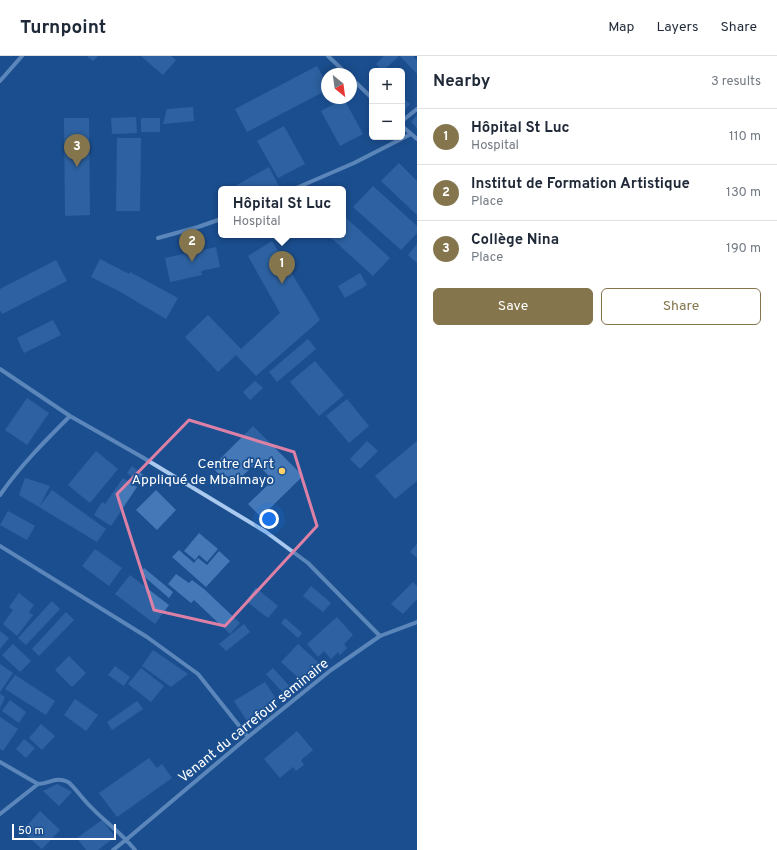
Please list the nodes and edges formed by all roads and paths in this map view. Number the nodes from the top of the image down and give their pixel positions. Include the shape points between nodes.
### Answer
1 (22, 56) edge
2 (328, 56) edge
3 (341, 68) edge
4 (0, 81) edge
5 (357, 84) edge
6 (369, 95) edge
7 (417, 109) edge
8 (405, 119) edge
9 (405, 129) edge
10 (411, 134) junction
11 (417, 139) edge
12 (301, 186) edge
13 (218, 220) edge
14 (158, 238) dead end
15 (0, 369) edge
16 (70, 416) junction
17 (0, 495) edge
18 (0, 546) edge
19 (417, 622) edge
20 (380, 636) junction
21 (248, 737) junction
22 (0, 762) edge
23 (38, 784) junction
24 (0, 814) edge
25 (127, 839) junction
26 (113, 850) edge
27 (135, 850) edge

1 - 4 street
2 - 3 street
5 - 6 street
7 - 8 street
9 - 10 street
10 - 11 street
10 - 12 street
13 - 14 street
15 - 16 street
16 - 17 street via 11,479
16 - 20 street via 266,532 308,563
18 - 21 street via 147,637 198,674
19 - 20 street, Venant du carrefour seminaire
20 - 21 street, Venant du carrefour seminaire via 331,670
21 - 25 street, Venant du carrefour seminaire
22 - 23 street
23 - 24 street
23 - 25 street via 56,779 68,783 91,808
25 - 26 street, Venant du carrefour seminaire
25 - 27 street

